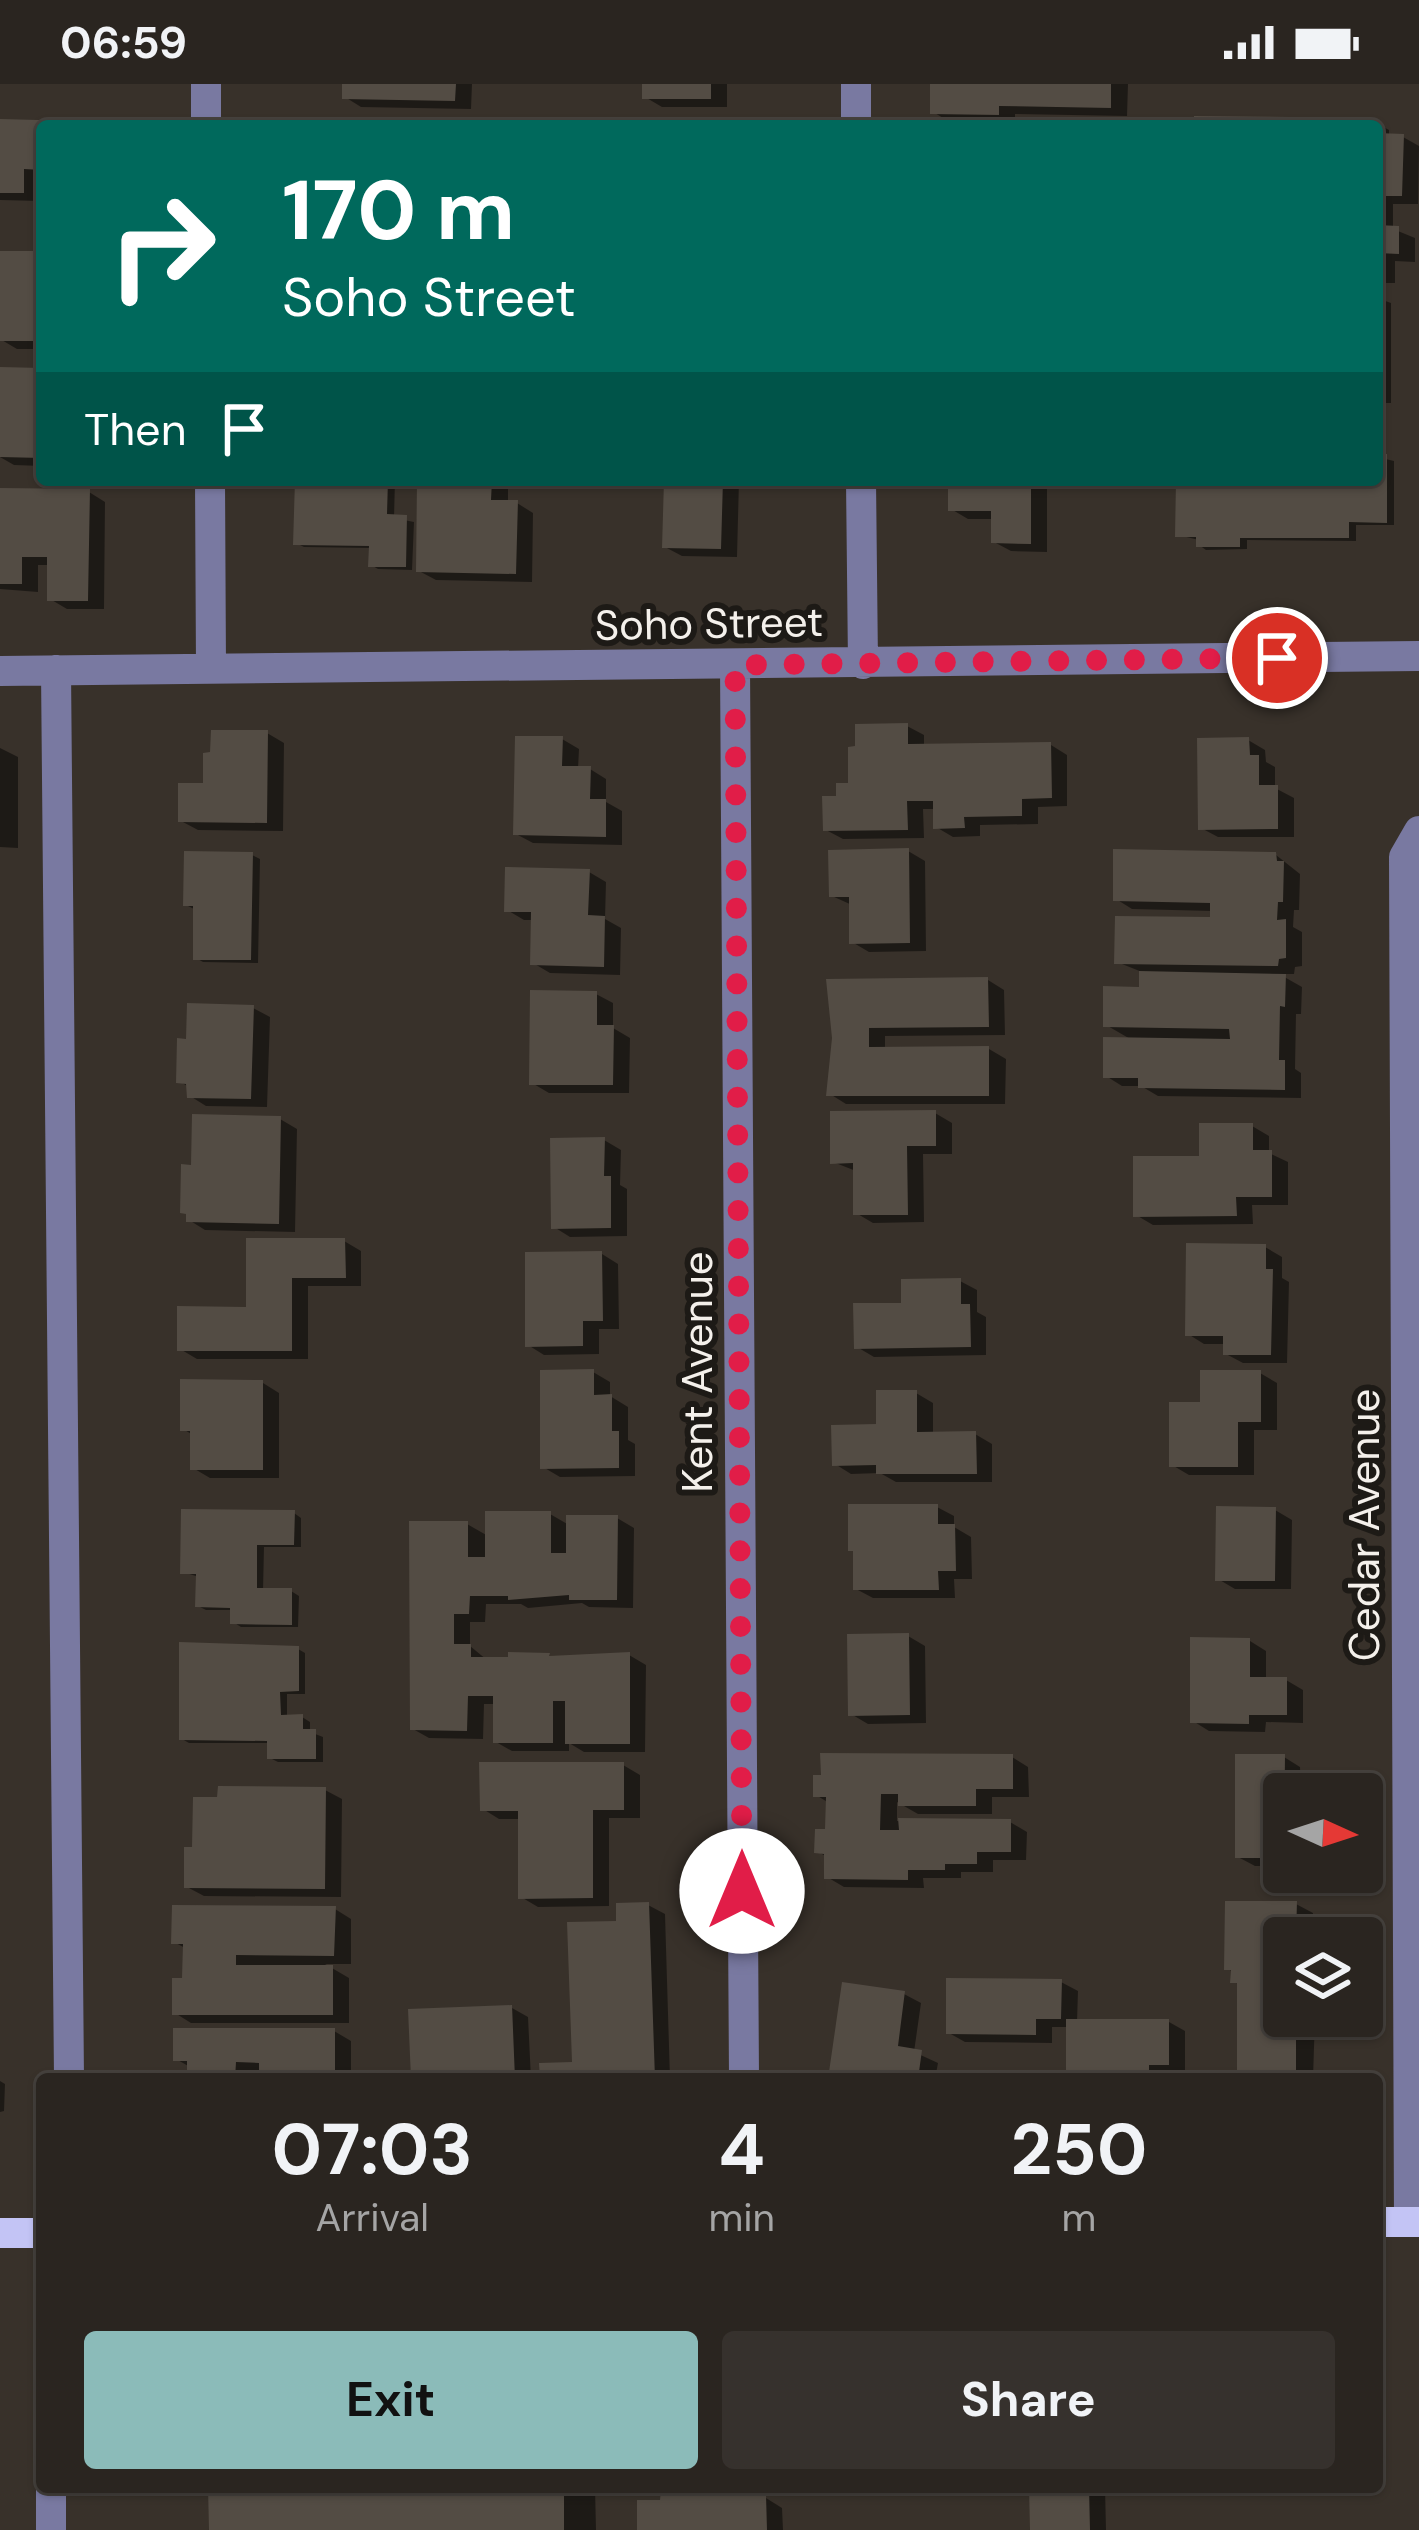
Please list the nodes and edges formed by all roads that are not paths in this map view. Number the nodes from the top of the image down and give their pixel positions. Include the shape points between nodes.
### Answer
1 (206, 84) edge
2 (856, 84) edge
3 (206, 120) edge
4 (856, 120) edge
5 (210, 486) edge
6 (861, 486) edge
7 (1419, 656) edge
8 (863, 664) junction
9 (735, 665) junction
10 (212, 668) junction
11 (56, 670) junction
12 (0, 671) edge
13 (1419, 831) edge
14 (69, 2073) edge
15 (744, 2073) edge
16 (1383, 2222) edge
17 (1414, 2222) edge
18 (0, 2233) edge
19 (36, 2233) edge
20 (51, 2493) edge
21 (51, 2530) edge

1 - 3 street
2 - 4 street
5 - 10 street
6 - 8 street
7 - 8 street, Soho Street
8 - 9 street, Soho Street
9 - 10 street, Soho Street
9 - 15 street, Kent Avenue
10 - 11 street, Soho Street
11 - 12 street, Soho Street
11 - 14 street
13 - 17 street, Cedar Avenue via 1403,856
16 - 17 main road
18 - 19 main road
20 - 21 street

